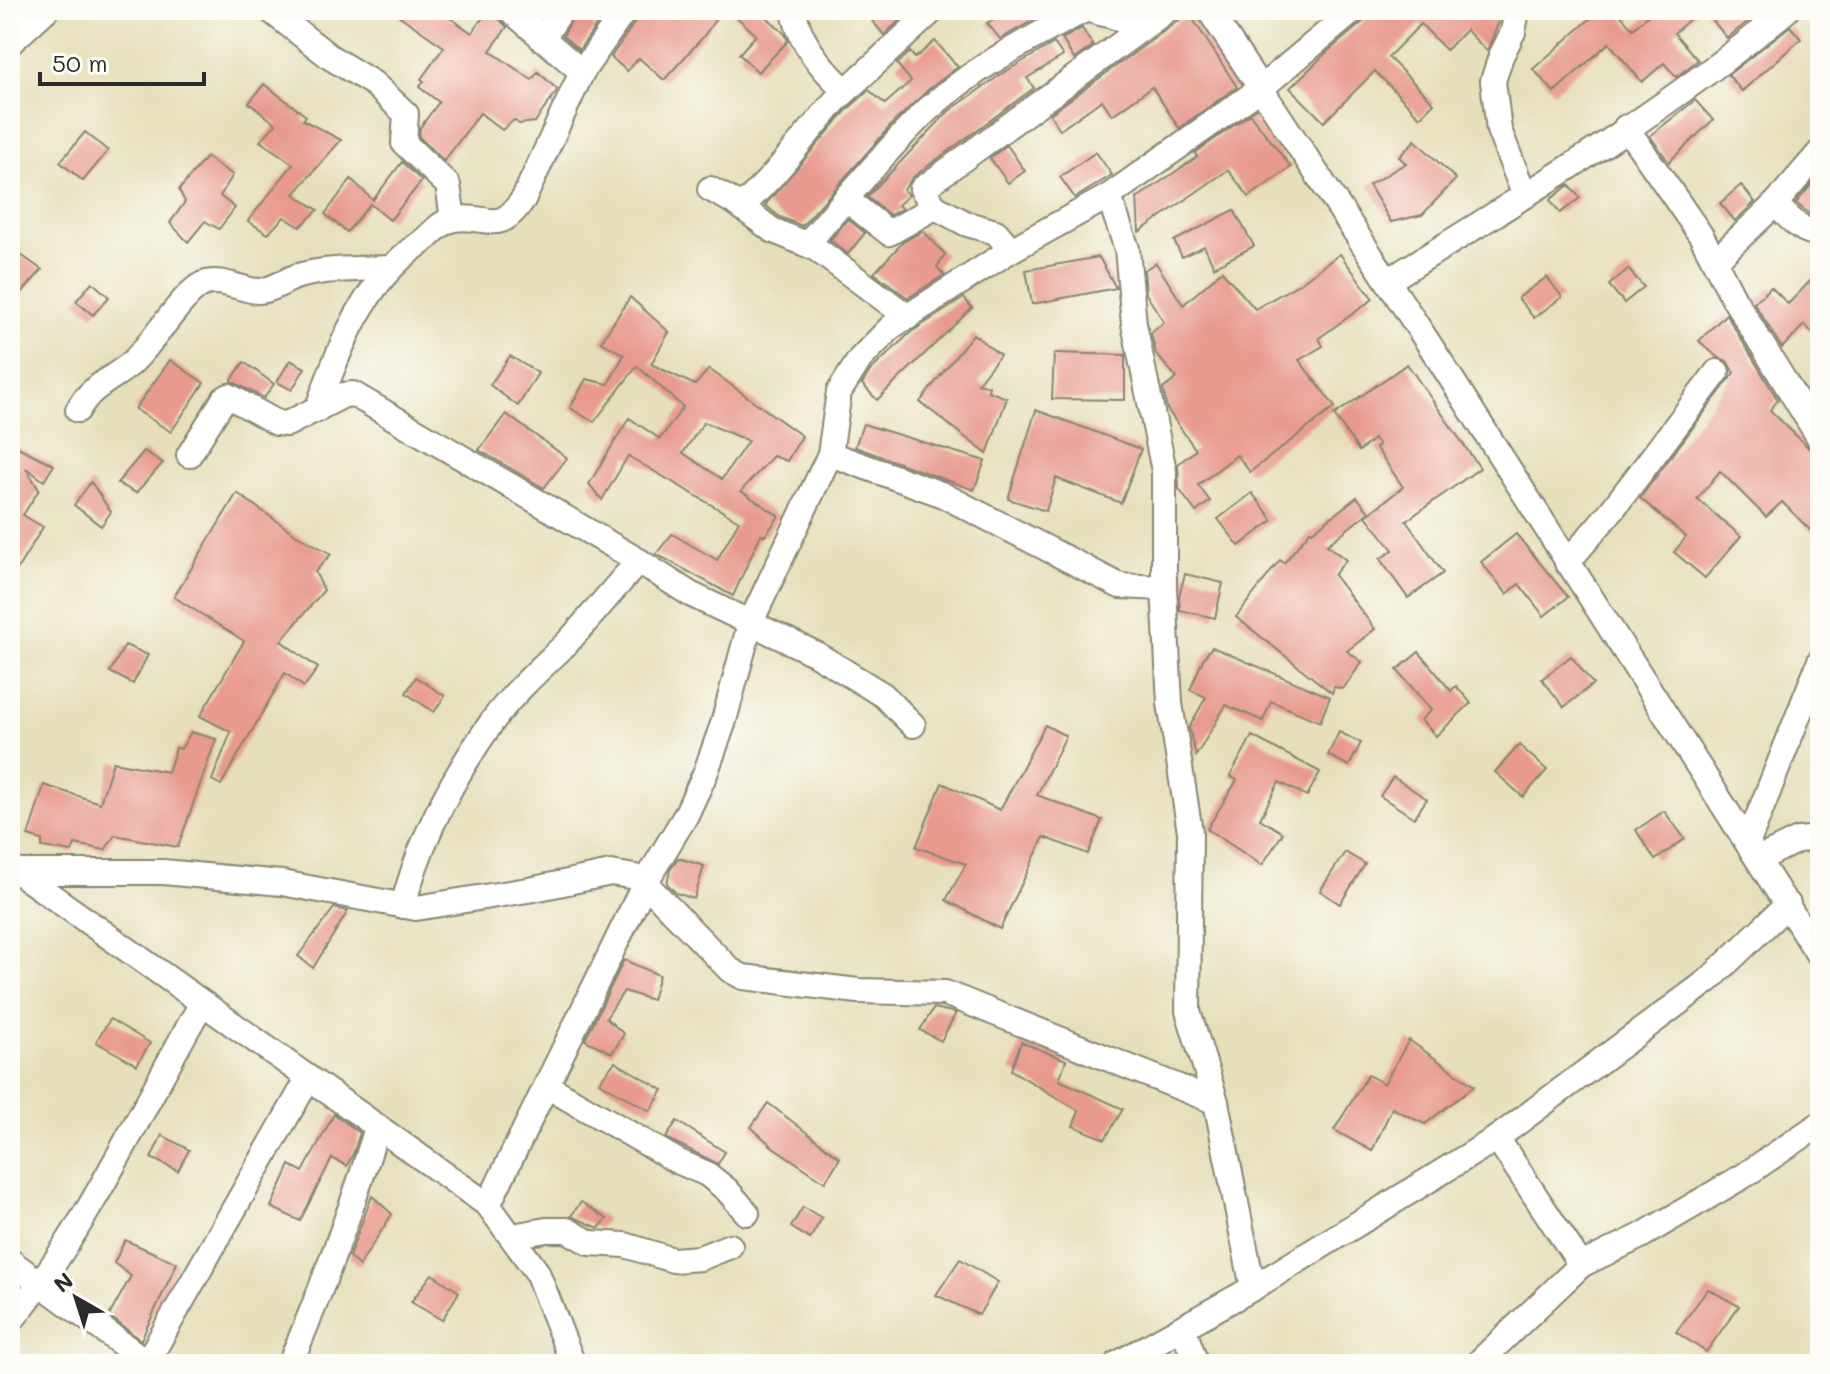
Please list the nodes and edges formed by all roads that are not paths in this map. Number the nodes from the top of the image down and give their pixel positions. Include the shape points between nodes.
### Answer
1 (46, 10) edge
2 (270, 10) edge
3 (510, 10) edge
4 (562, 10) edge
5 (625, 10) edge
6 (794, 10) edge
7 (933, 10) edge
8 (1087, 10) edge
9 (1167, 10) edge
10 (1209, 10) edge
11 (1354, 10) edge
12 (1517, 10) edge
13 (1787, 10) edge
14 (1136, 32) junction
15 (542, 39) junction
16 (10, 43) edge
17 (582, 72) junction
18 (1260, 89) junction
19 (846, 91) junction
20 (1626, 127) junction
21 (1820, 152) edge
22 (710, 189) dead end
23 (1109, 196) junction
24 (1525, 196) junction
25 (846, 199) junction
26 (1775, 204) junction
27 (742, 207) junction
28 (935, 207) junction
29 (453, 219) junction
30 (1820, 232) edge
31 (807, 244) junction
32 (1011, 250) junction
33 (1715, 261) junction
34 (390, 268) junction
35 (1388, 281) junction
36 (908, 317) junction
37 (1717, 372) dead end
38 (78, 410) dead end
39 (317, 410) junction
40 (1820, 439) edge
41 (830, 454) junction
42 (189, 455) dead end
43 (639, 561) junction
44 (1567, 563) junction
45 (1164, 588) junction
46 (750, 624) junction
47 (1820, 661) edge
48 (913, 725) dead end
49 (1820, 838) edge
50 (1753, 850) junction
51 (14, 870) edge
52 (645, 883) junction
53 (1788, 904) junction
54 (403, 906) junction
55 (1820, 957) edge
56 (201, 1005) junction
57 (308, 1079) junction
58 (547, 1086) junction
59 (1216, 1102) junction
60 (1820, 1124) edge
61 (377, 1128) junction
62 (1497, 1138) junction
63 (488, 1205) junction
64 (747, 1213) dead end
65 (513, 1236) junction
66 (730, 1246) dead end
67 (10, 1261) edge
68 (1581, 1265) junction
69 (42, 1283) junction
70 (1253, 1288) junction
71 (10, 1322) edge
72 (1183, 1327) junction
73 (148, 1363) edge
74 (290, 1364) edge
75 (573, 1364) edge
76 (1117, 1364) edge
77 (1196, 1364) edge
78 (1477, 1364) edge

1 - 16 street
2 - 29 street via 374,84 406,114 404,143 448,185
3 - 15 street
4 - 15 street
5 - 17 street
6 - 19 street via 820,68
7 - 19 street
8 - 14 street via 1122,19
8 - 25 street via 975,74 923,114
9 - 14 street
10 - 18 street
11 - 18 street
12 - 24 street via 1493,81 1499,130
13 - 20 street via 1709,73
14 - 28 street via 922,189
15 - 17 street
17 - 29 street via 513,215 498,222
18 - 23 street
18 - 35 street
19 - 27 street
20 - 24 street
20 - 33 street
21 - 26 street
22 - 27 street
23 - 32 street
23 - 45 street via 1127,249 1134,324 1164,471
24 - 35 street
25 - 28 street via 889,233
25 - 31 street
26 - 30 street via 1803,229
26 - 33 street
27 - 31 street via 772,230
28 - 32 street via 996,232
29 - 34 street
31 - 36 street
32 - 36 street
33 - 40 street
34 - 38 street via 297,277 260,291 203,284 130,365 93,390
34 - 39 street via 345,334
35 - 44 street
36 - 41 street via 860,359 839,392
37 - 44 street
39 - 42 street via 287,424 277,423 229,396
39 - 43 street via 353,394
41 - 45 street via 941,494 1120,586
41 - 46 street
43 - 46 street
43 - 54 street via 495,719 434,821
44 - 50 street
45 - 59 street via 1170,703 1190,832 1188,1011
46 - 48 street via 816,654 883,695
46 - 52 street via 705,774
47 - 50 street
49 - 50 street
50 - 53 street
51 - 54 street via 163,872 282,883
51 - 56 street
52 - 54 street via 611,873 416,908
52 - 58 street
52 - 59 street via 743,977 858,991 945,993
53 - 55 street
53 - 62 street via 1709,980
56 - 57 street
56 - 69 street via 96,1198
57 - 61 street
57 - 73 street
58 - 63 street
58 - 64 street via 707,1174
59 - 70 street
60 - 68 street via 1745,1175
61 - 63 street
61 - 74 street via 348,1220
62 - 68 street
62 - 70 street
63 - 65 street
65 - 66 street via 567,1230 590,1243 625,1245 673,1260 700,1258
65 - 75 street via 537,1272
67 - 69 street
68 - 78 street
69 - 71 street
69 - 73 street
70 - 72 street
72 - 76 street
72 - 77 street

